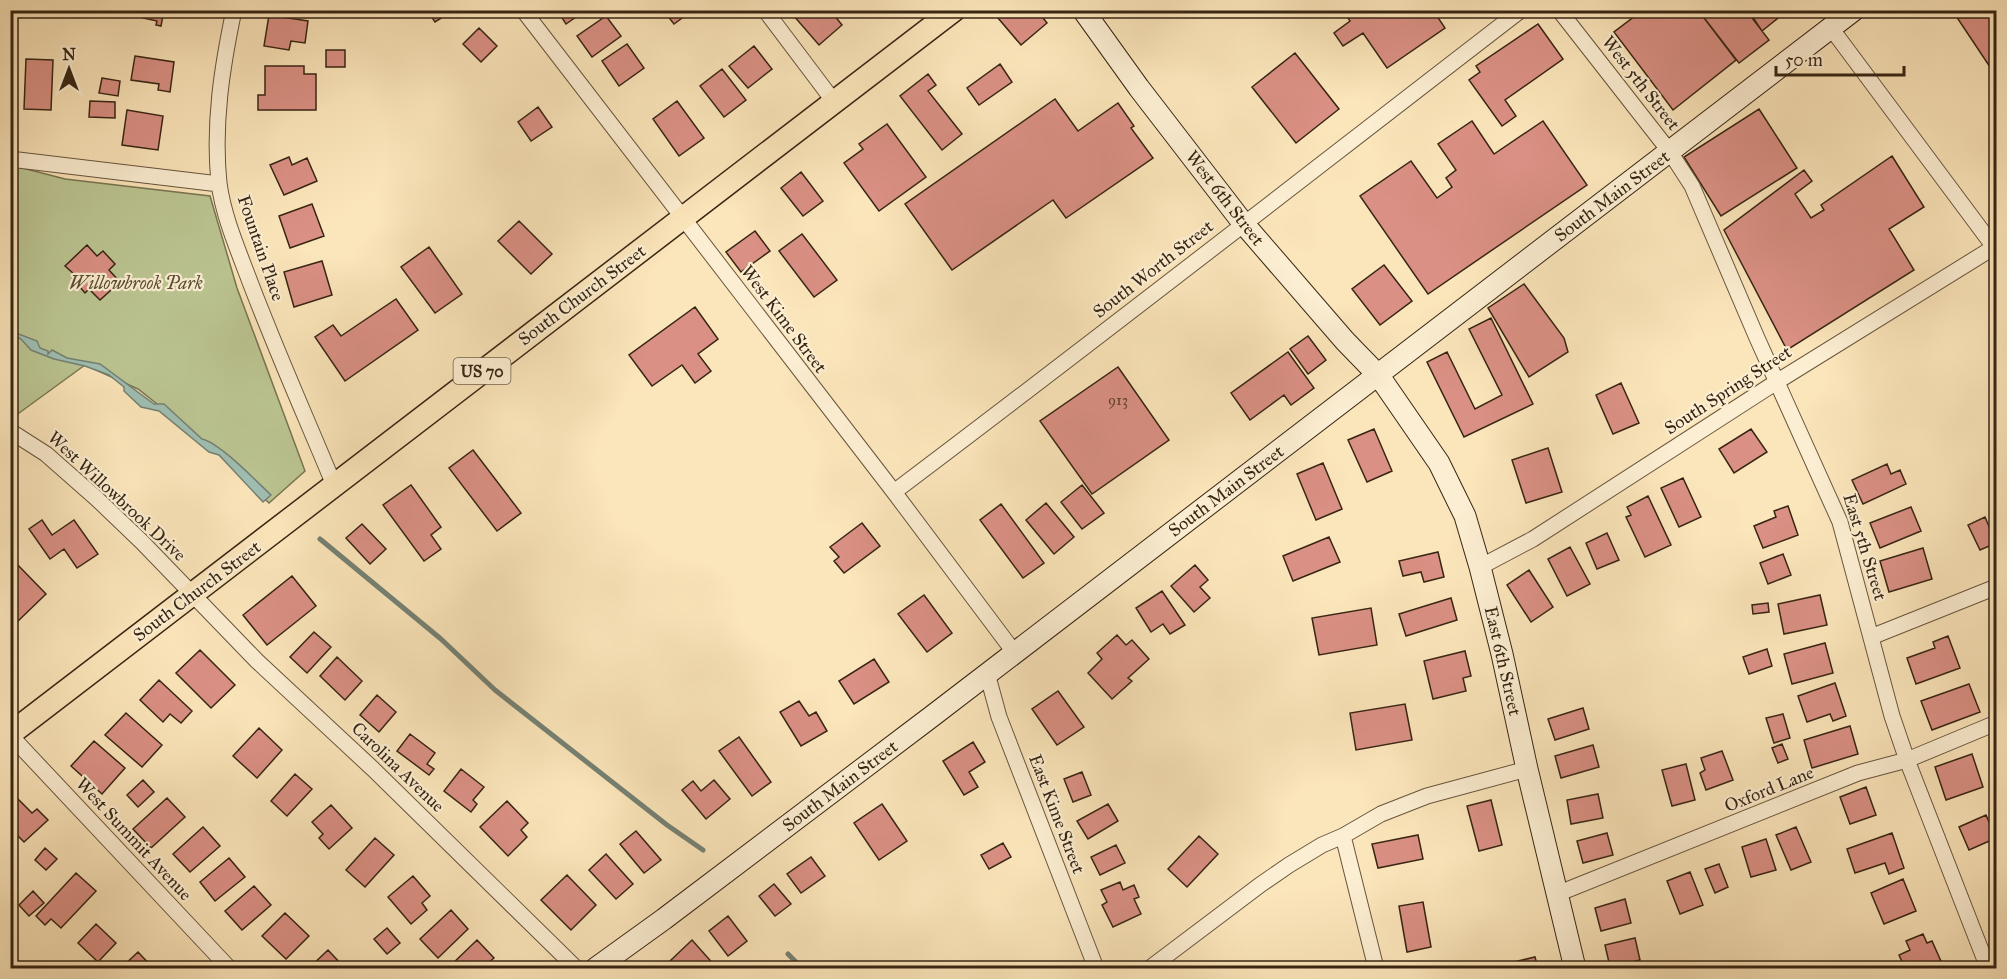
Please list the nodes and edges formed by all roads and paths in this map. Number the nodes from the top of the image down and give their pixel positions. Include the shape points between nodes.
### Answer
1 (234, 10) edge
2 (523, 10) edge
3 (765, 10) edge
4 (954, 10) edge
5 (1083, 10) edge
6 (1521, 10) edge
7 (1559, 10) edge
8 (1854, 10) edge
9 (1831, 28) junction
10 (835, 103) junction
11 (1670, 152) junction
12 (10, 159) edge
13 (219, 184) junction
14 (683, 219) junction
15 (1243, 223) junction
16 (1995, 246) edge
17 (1379, 376) junction
18 (1778, 381) junction
19 (10, 431) edge
20 (334, 486) junction
21 (894, 492) junction
22 (1480, 567) junction
23 (1996, 587) edge
24 (192, 594) junction
25 (1871, 637) junction
26 (1014, 652) junction
27 (987, 673) junction
28 (1996, 723) edge
29 (10, 735) edge
30 (1907, 760) junction
31 (1527, 770) junction
32 (1343, 836) junction
33 (1557, 894) junction
34 (229, 969) edge
35 (576, 969) edge
36 (596, 969) edge
37 (1096, 969) edge
38 (1150, 969) edge
39 (1376, 969) edge
40 (1575, 969) edge
41 (1988, 969) edge

1 - 13 street, Fountain Place via 218,103
2 - 14 street, West Kime Street
3 - 10 street
4 - 10 main road, South Church Street / US 70
5 - 15 street, West 6th Street
6 - 15 street, South Worth Street
7 - 11 street, West 5th Street
8 - 9 street, South Main Street
9 - 11 street, South Main Street
9 - 16 street
10 - 14 main road, South Church Street / US 70
11 - 17 street, South Main Street
11 - 18 street, East 5th Street via 1692,186
12 - 13 street
13 - 20 street, Fountain Place via 260,309
14 - 20 main road, South Church Street / US 70
14 - 21 street, West Kime Street
15 - 17 street, West 6th Street
15 - 21 street, South Worth Street
16 - 18 street, South Spring Street
17 - 22 street, East 6th Street via 1439,463 1465,516
17 - 26 street, South Main Street
18 - 22 street, South Spring Street via 1533,539
18 - 25 street, East 5th Street via 1840,522
19 - 24 street, West Willowbrook Drive via 46,454 89,492
20 - 24 main road, South Church Street / US 70
21 - 26 street, West Kime Street
22 - 31 street, East 6th Street
23 - 25 street
24 - 29 main road, South Church Street / US 70
24 - 35 street, Carolina Avenue
25 - 30 street, East 5th Street
26 - 27 street, South Main Street
27 - 36 street, South Main Street
27 - 37 street, East Kime Street via 999,717
28 - 30 street, Oxford Lane
29 - 34 street, West Summit Avenue
30 - 33 street, Oxford Lane via 1858,773
30 - 41 street, East 5th Street
31 - 32 street via 1427,796 1381,814
31 - 33 street, East 6th Street
32 - 38 street via 1289,865
32 - 39 street
33 - 40 street, East 6th Street

